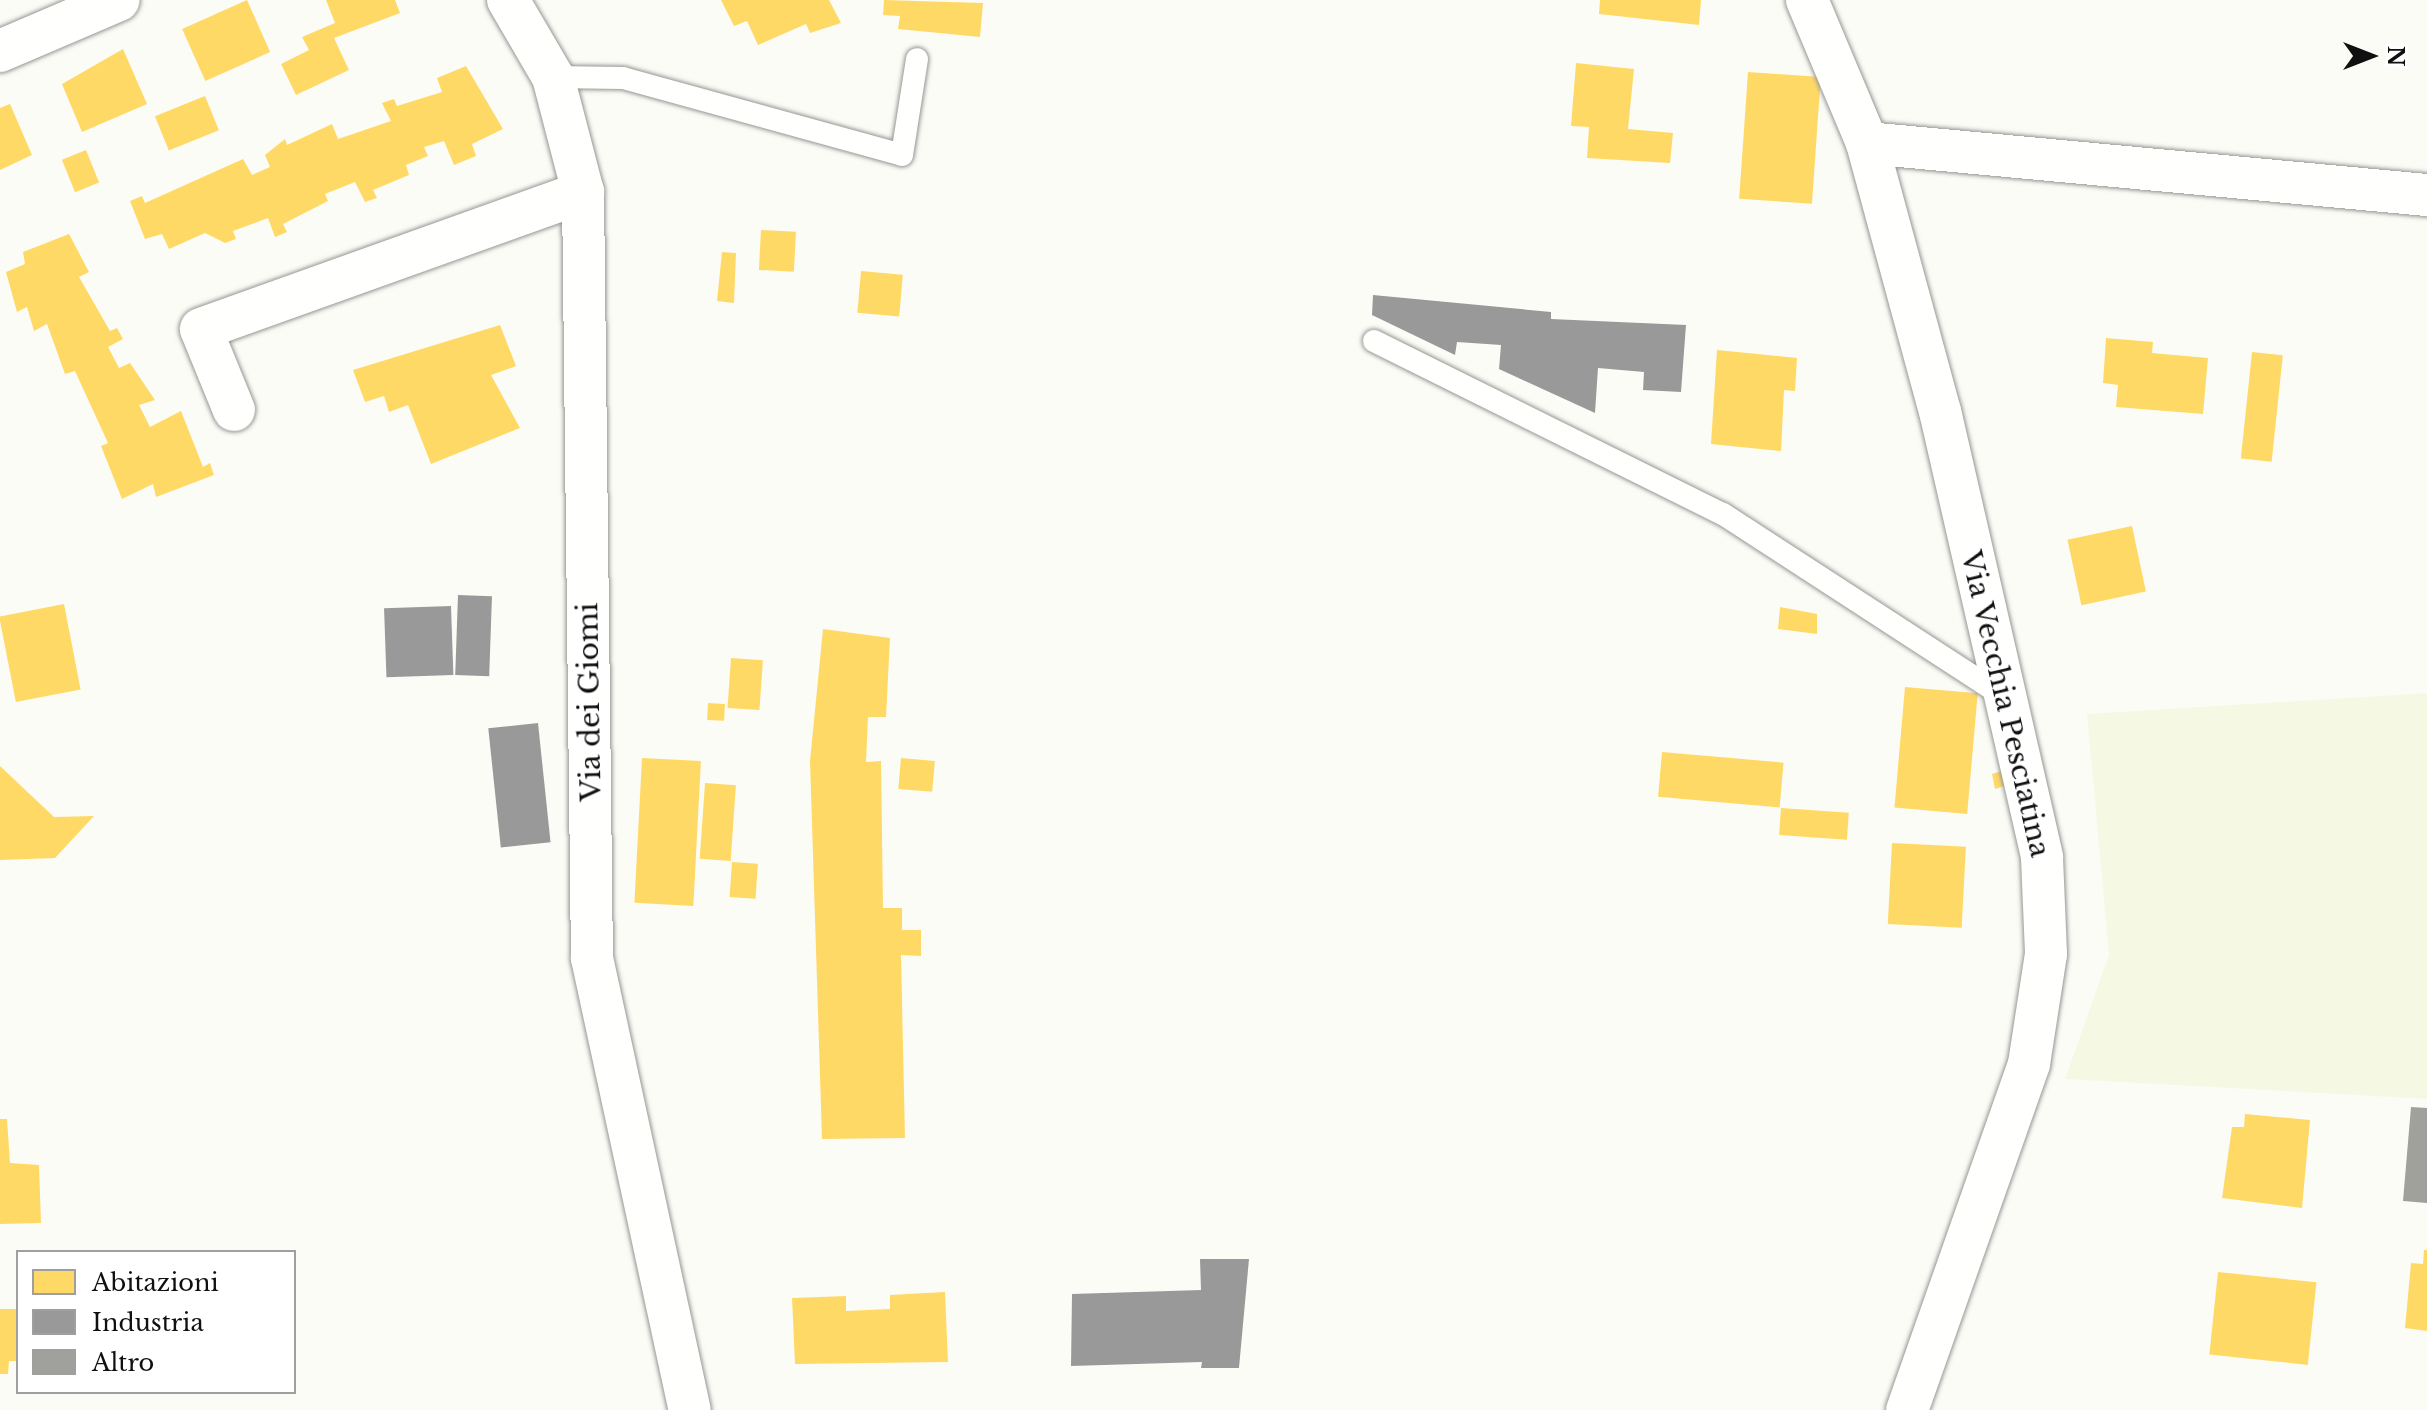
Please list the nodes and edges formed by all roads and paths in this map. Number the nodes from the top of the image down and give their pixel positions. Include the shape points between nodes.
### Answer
1 (119, 0) edge
2 (508, 0) edge
3 (1807, 0) edge
4 (0, 51) edge
5 (917, 59) dead end
6 (553, 77) junction
7 (1867, 143) junction
8 (583, 192) junction
9 (2427, 195) edge
10 (1374, 341) dead end
11 (234, 410) dead end
12 (2004, 696) junction
13 (690, 1410) edge
14 (1907, 1410) edge

1 - 4 street
2 - 6 street, Via dei Giomi
3 - 7 street, Via Vecchia Pesciatina
5 - 6 lane via 902,155 623,78
6 - 8 street, Via dei Giomi
7 - 9 street
7 - 12 street, Via Vecchia Pesciatina via 1940,411
8 - 11 street via 201,329
8 - 13 street, Via dei Giomi via 592,958
10 - 12 lane via 1723,514
12 - 14 street, Via Vecchia Pesciatina via 2042,858 2046,954 2029,1064

